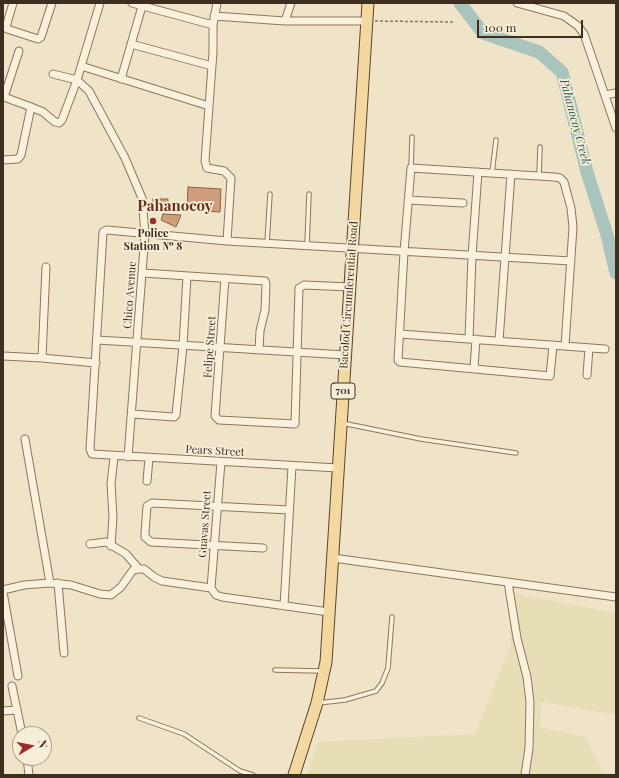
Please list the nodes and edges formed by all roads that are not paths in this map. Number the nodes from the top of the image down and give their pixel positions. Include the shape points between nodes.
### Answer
1 (13, 3) edge
2 (52, 3) edge
3 (100, 3) edge
4 (132, 3) edge
5 (217, 3) edge
6 (291, 3) edge
7 (368, 3) edge
8 (517, 3) edge
9 (142, 4) edge
10 (214, 16) junction
11 (285, 21) junction
12 (367, 21) junction
13 (213, 25) junction
14 (131, 44) junction
15 (19, 51) dead end
16 (81, 66) junction
17 (212, 66) junction
18 (53, 74) dead end
19 (122, 79) junction
20 (77, 80) junction
21 (616, 93) edge
22 (605, 95) junction
23 (4, 97) edge
24 (209, 106) junction
25 (31, 107) junction
26 (616, 128) edge
27 (412, 137) dead end
28 (496, 140) dead end
29 (540, 147) dead end
30 (3, 160) edge
31 (411, 168) junction
32 (478, 172) junction
33 (492, 173) junction
34 (510, 174) junction
35 (539, 176) junction
36 (270, 194) dead end
37 (309, 194) dead end
38 (408, 200) junction
39 (463, 203) dead end
40 (145, 234) junction
41 (227, 240) junction
42 (267, 243) junction
43 (307, 245) junction
44 (352, 248) junction
45 (404, 252) junction
46 (472, 256) junction
47 (504, 258) junction
48 (571, 261) junction
49 (46, 267) dead end
50 (143, 273) junction
51 (187, 276) junction
52 (225, 278) junction
53 (350, 287) junction
54 (400, 334) junction
55 (473, 339) junction
56 (97, 340) junction
57 (499, 341) junction
58 (137, 343) junction
59 (553, 345) junction
60 (183, 346) junction
61 (565, 346) junction
62 (221, 348) junction
63 (589, 348) junction
64 (605, 349) dead end
65 (259, 350) junction
66 (297, 353) junction
67 (345, 355) junction
68 (3, 356) edge
69 (42, 358) junction
70 (96, 363) junction
71 (474, 368) junction
72 (587, 375) dead end
73 (132, 414) junction
74 (341, 423) junction
75 (25, 439) dead end
76 (516, 453) dead end
77 (114, 457) junction
78 (128, 457) junction
79 (149, 458) junction
80 (221, 462) junction
81 (292, 466) junction
82 (338, 468) junction
83 (147, 481) dead end
84 (217, 507) junction
85 (289, 510) junction
86 (90, 544) dead end
87 (215, 545) junction
88 (111, 546) junction
89 (263, 548) dead end
90 (333, 558) junction
91 (139, 569) junction
92 (50, 582) junction
93 (508, 582) junction
94 (58, 583) junction
95 (211, 588) junction
96 (3, 591) edge
97 (616, 597) edge
98 (284, 606) junction
99 (329, 612) junction
100 (392, 617) dead end
101 (64, 653) dead end
102 (275, 670) dead end
103 (325, 671) junction
104 (18, 676) dead end
105 (12, 686) dead end
106 (317, 703) junction
107 (17, 710) junction
108 (3, 711) edge
109 (140, 718) dead end
110 (20, 726) edge
111 (253, 775) edge
112 (294, 775) edge
113 (525, 775) edge

1 - 2 street via 7,29 38,39 41,37
3 - 16 street
4 - 9 street
5 - 10 street
6 - 11 street
7 - 12 main road, Bacolod Circumferential Road / 701
8 - 22 street via 564,16 578,26 584,34
9 - 13 street
9 - 14 street
10 - 11 street
10 - 13 street
11 - 12 street
12 - 44 main road, Bacolod Circumferential Road / 701
13 - 17 street
14 - 17 street
14 - 19 street
15 - 23 street
16 - 19 street
16 - 20 street
17 - 24 street
18 - 20 street
19 - 24 street
20 - 25 street via 61,122 55,122 43,112
20 - 40 street, Chico Avenue via 89,91 125,158 142,198
21 - 22 street
22 - 26 street
23 - 25 street
24 - 41 street via 205,165 210,170 227,172 231,178
25 - 30 street via 21,155 18,159
27 - 31 lane
28 - 33 lane
29 - 35 lane
31 - 32 street
31 - 38 street
32 - 33 street
32 - 46 street
33 - 34 street
34 - 35 street
34 - 47 street
35 - 48 street via 560,178 564,182 573,227
36 - 42 lane
37 - 43 lane
38 - 39 street
38 - 45 street
40 - 41 street
40 - 50 street, Chico Avenue
40 - 56 street via 107,230 103,232
41 - 42 street
42 - 43 street
43 - 44 street
44 - 45 street
44 - 53 main road, Bacolod Circumferential Road / 701
45 - 46 street
45 - 54 street
46 - 47 street
46 - 55 street
47 - 48 street
47 - 57 street
48 - 61 street
49 - 69 street
50 - 51 street
50 - 58 street, Chico Avenue
51 - 52 street
51 - 60 street
52 - 62 street, Felipe Street
52 - 65 street via 262,281 266,284
53 - 66 street via 300,286
53 - 67 main road, Bacolod Circumferential Road / 701
54 - 55 street
54 - 71 street via 400,362
55 - 57 street
55 - 71 street
56 - 58 street
56 - 70 street
57 - 59 street
58 - 60 street
58 - 73 street, Chico Avenue
59 - 61 street
59 - 71 street via 550,376
60 - 62 street
60 - 73 street via 176,415 170,417
61 - 63 street
62 - 65 street
62 - 66 street, Felipe Street via 216,418 295,424
63 - 64 street
63 - 72 street
65 - 66 street
66 - 67 street
67 - 74 main road, Bacolod Circumferential Road / 701
68 - 69 street
69 - 70 street
70 - 77 street, Pears Street via 91,453
73 - 78 street, Chico Avenue
74 - 76 lane via 421,439
74 - 82 main road, Bacolod Circumferential Road / 701
75 - 92 street
77 - 78 street, Pears Street
77 - 88 street via 111,484
78 - 79 street, Pears Street
79 - 80 street, Pears Street
79 - 83 street
80 - 81 street, Pears Street
80 - 84 street, Guavas Street
81 - 82 street, Pears Street
81 - 85 street
82 - 90 main road, Bacolod Circumferential Road / 701
84 - 85 street
84 - 87 street, Guavas Street
84 - 87 street via 149,504 145,534 151,542
85 - 98 street
86 - 88 street via 101,541
87 - 89 street
87 - 95 street, Guavas Street
88 - 91 street via 126,554
90 - 93 street
90 - 99 main road, Bacolod Circumferential Road / 701
91 - 94 street via 133,570 121,588 111,595
91 - 95 street via 144,569 162,581
92 - 94 street
92 - 96 street
93 - 97 street
93 - 113 street via 530,702
94 - 101 street
95 - 98 street via 216,595 222,597
96 - 104 street
98 - 99 street
99 - 103 main road, Bacolod Circumferential Road / 701
100 - 106 lane via 388,668 376,691 345,700
102 - 103 lane
103 - 106 main road, Bacolod Circumferential Road / 701
105 - 107 street
106 - 112 main road, Bacolod Circumferential Road / 701
107 - 108 street
107 - 110 street
109 - 111 lane via 184,734 240,771

